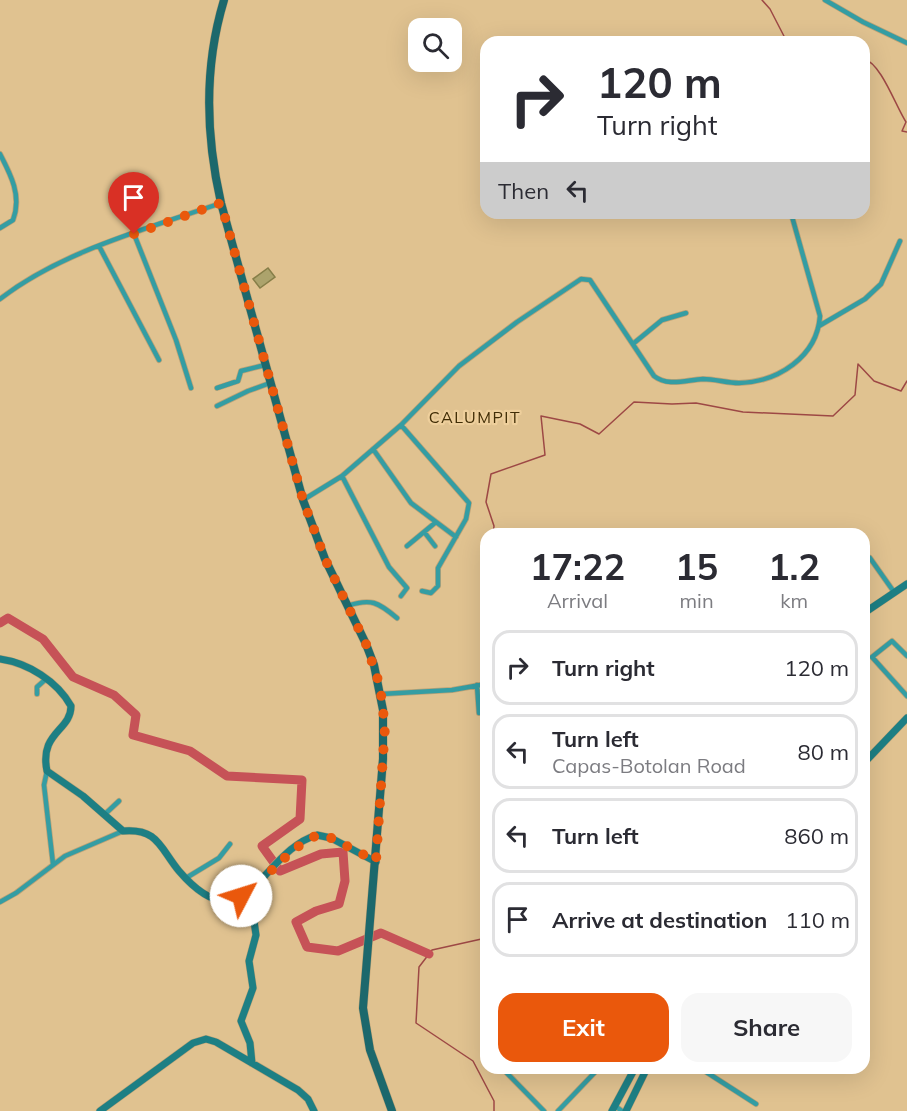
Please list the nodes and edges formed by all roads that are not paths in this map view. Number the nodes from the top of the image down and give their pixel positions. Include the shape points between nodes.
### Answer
1 (224, 0) edge
2 (825, 0) edge
3 (907, 43) edge
4 (0, 154) edge
5 (221, 203) junction
6 (793, 219) edge
7 (0, 228) edge
8 (134, 234) junction
9 (900, 241) dead end
10 (99, 246) junction
11 (0, 299) edge
12 (686, 313) dead end
13 (819, 326) junction
14 (634, 343) junction
15 (159, 360) dead end
16 (265, 365) junction
17 (270, 383) junction
18 (191, 388) dead end
19 (217, 388) dead end
20 (217, 406) dead end
21 (401, 425) junction
22 (373, 449) junction
23 (342, 477) junction
24 (303, 500) junction
25 (436, 522) junction
26 (425, 533) junction
27 (456, 537) junction
28 (407, 546) dead end
29 (435, 546) dead end
30 (870, 558) dead end
31 (907, 584) edge
32 (422, 591) dead end
33 (894, 592) junction
34 (401, 596) dead end
35 (347, 606) junction
36 (870, 609) edge
37 (397, 618) dead end
38 (907, 657) edge
39 (0, 659) edge
40 (46, 679) junction
41 (477, 685) junction
42 (480, 685) edge
43 (38, 694) dead end
44 (381, 694) junction
45 (907, 696) edge
46 (479, 713) dead end
47 (907, 718) edge
48 (870, 757) edge
49 (47, 771) junction
50 (119, 801) dead end
51 (104, 815) junction
52 (123, 831) junction
53 (230, 844) dead end
54 (376, 861) junction
55 (53, 864) junction
56 (186, 878) junction
57 (241, 896) junction
58 (0, 902) edge
59 (252, 1063) junction
60 (508, 1074) edge
61 (593, 1074) edge
62 (632, 1074) edge
63 (644, 1074) edge
64 (709, 1074) edge
65 (756, 1104) dead end
66 (614, 1108) edge
67 (100, 1111) edge
68 (314, 1111) edge
69 (392, 1111) edge
70 (544, 1111) edge
71 (558, 1111) edge
72 (624, 1111) edge

1 - 5 main road via 215,41 209,104 213,167
2 - 3 street
4 - 7 street via 17,201 13,220
5 - 8 street
5 - 16 main road
6 - 13 street via 818,306
8 - 10 street
8 - 18 street
9 - 13 street via 881,284 865,299
10 - 11 street via 37,273
10 - 15 street
12 - 14 street via 662,320
13 - 14 street via 810,347 788,370 740,383 705,379 666,383 654,376
14 - 21 street via 590,280 580,279 459,366
16 - 17 main road
16 - 19 street via 241,371 238,381
17 - 20 street
17 - 24 main road
21 - 22 street
21 - 27 street via 467,500 466,519
22 - 23 street
22 - 25 street via 411,503
23 - 24 street
23 - 34 street via 389,567 407,588
24 - 35 main road
25 - 26 street
25 - 27 street
26 - 28 street
26 - 29 street
27 - 32 street via 438,568 438,586 431,593
30 - 33 street
31 - 33 street
33 - 36 street
35 - 37 street via 361,601 378,603
35 - 44 main road via 366,644
38 - 45 street via 892,640 872,657
39 - 40 street via 21,663
40 - 43 street via 38,687
40 - 49 street via 63,694 71,709 47,744
41 - 42 street
41 - 44 street
41 - 46 street
44 - 54 main road via 385,727
47 - 48 street
49 - 51 street
49 - 55 street via 44,785
50 - 51 street
51 - 52 street
52 - 55 street
52 - 56 street via 151,834
53 - 56 street via 219,858
54 - 57 street via 317,835 304,841
54 - 69 main road via 363,1008 366,1033
55 - 58 street
56 - 57 street via 216,900
57 - 59 street via 256,931 249,960 254,986 240,1021 250,1043
59 - 67 street via 212,1040 197,1041
59 - 68 street via 298,1090 309,1099
60 - 70 street
61 - 71 street
62 - 66 street
63 - 72 street
64 - 65 street
66 - 72 street

